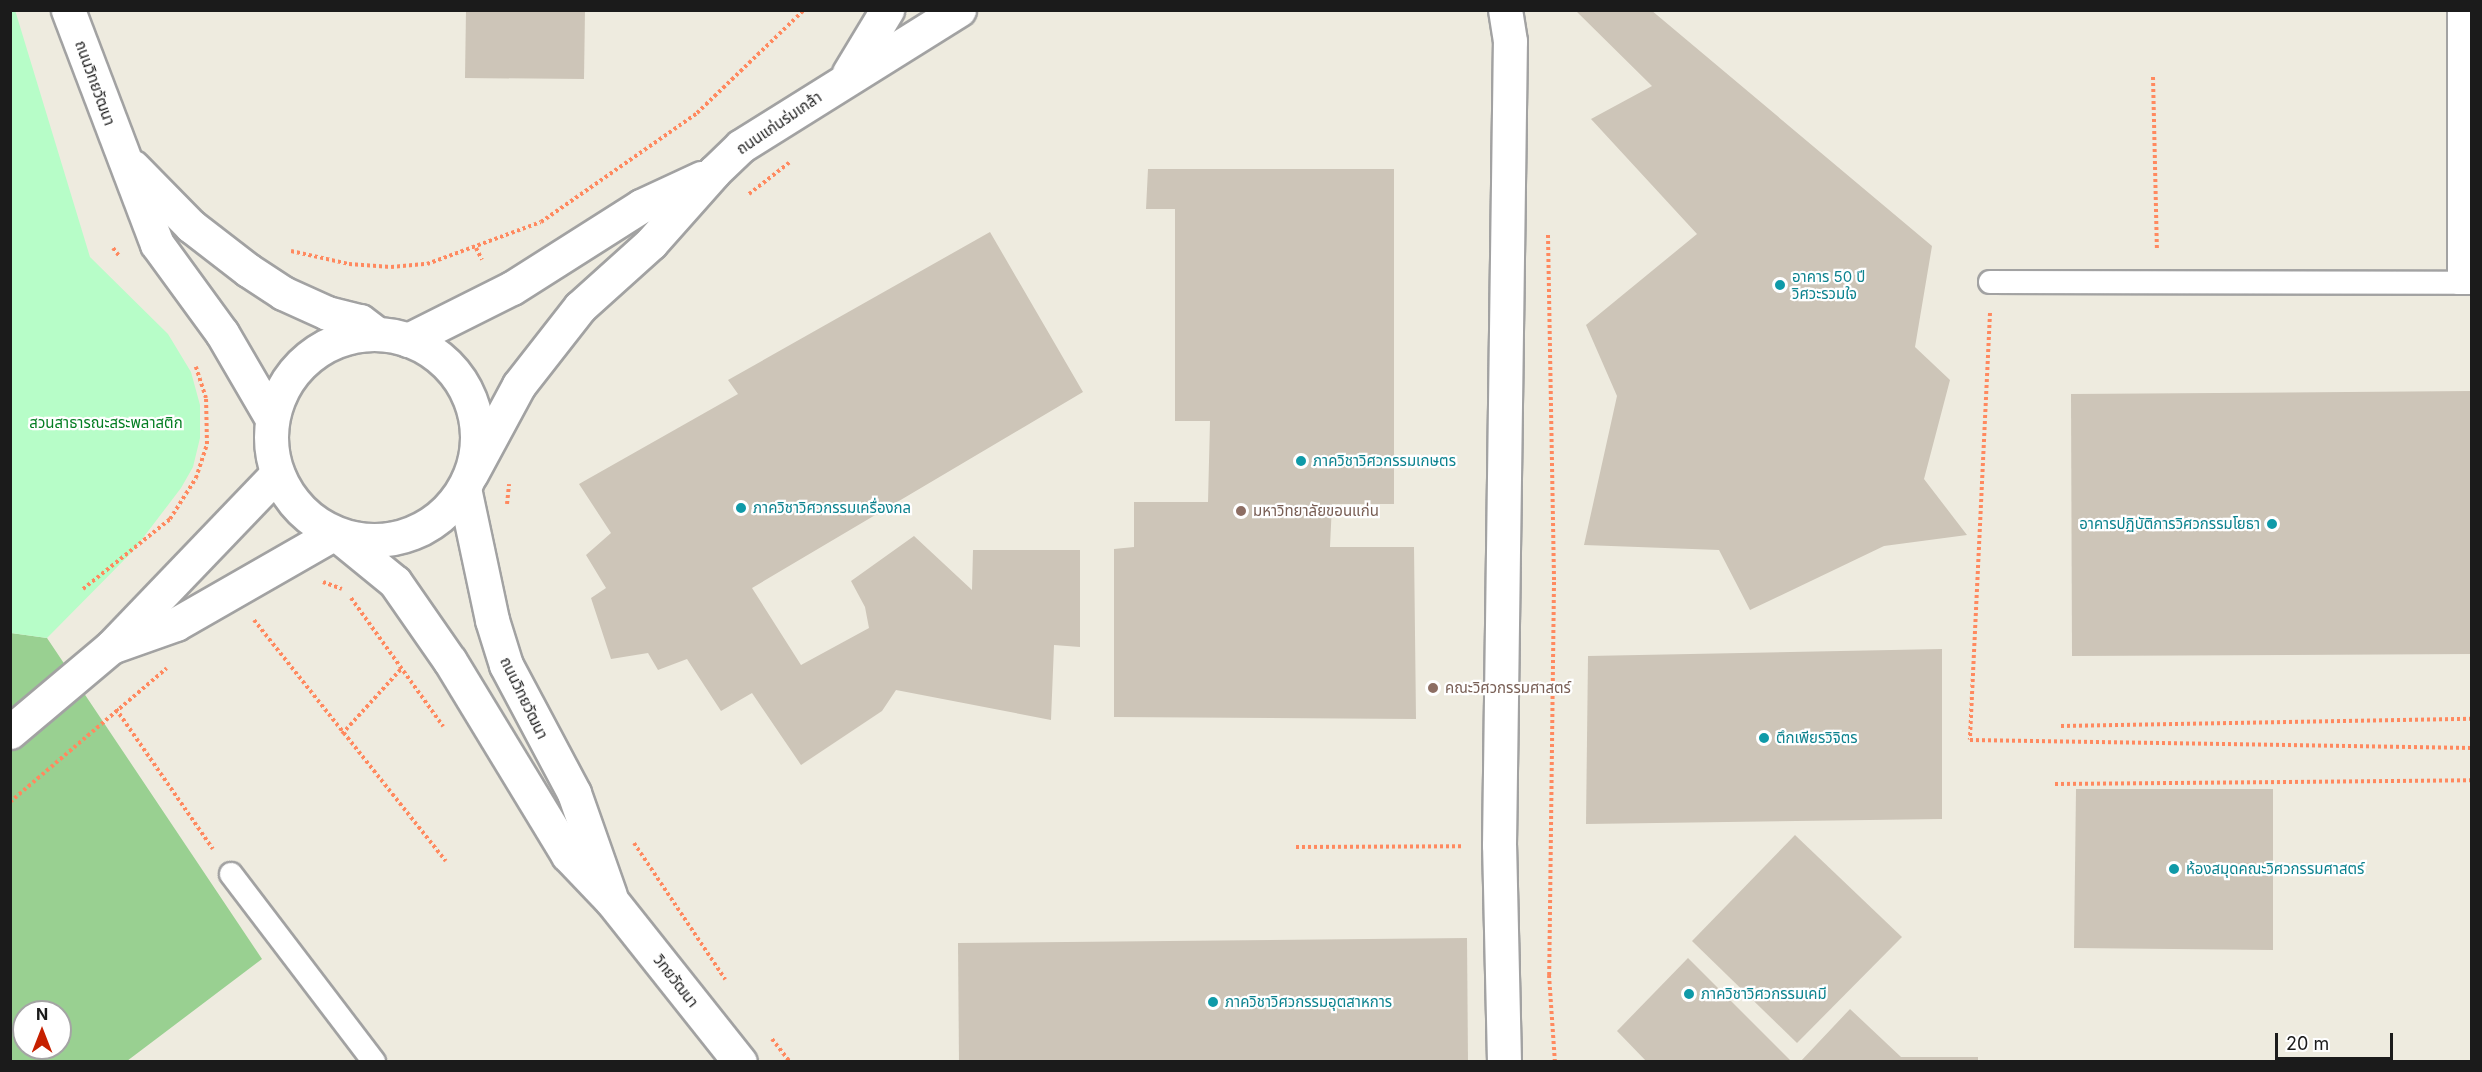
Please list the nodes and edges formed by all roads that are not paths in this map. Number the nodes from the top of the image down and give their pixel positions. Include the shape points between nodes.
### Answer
1 (68, 10) edge
2 (887, 10) edge
3 (959, 10) edge
4 (1504, 10) edge
5 (2458, 10) edge
6 (846, 77) junction
7 (122, 156) junction
8 (714, 172) junction
9 (1990, 282) road end
10 (2465, 283) edge
11 (377, 334) junction
12 (408, 340) junction
13 (272, 418) junction
14 (277, 474) junction
15 (467, 481) junction
16 (335, 533) junction
17 (111, 647) junction
18 (10, 732) edge
19 (231, 874) road end
20 (611, 900) junction
21 (374, 1062) edge
22 (740, 1062) edge
23 (1504, 1062) edge

1 - 7 street, ถนนวิทยวัฒนา
2 - 6 street
3 - 6 street, ถนนแก่นร่มเกล้า
4 - 23 street via 1510,41 1499,845
5 - 10 lane
6 - 8 street, ถนนแก่นร่มเกล้า via 741,146
7 - 11 street via 191,226 248,270 283,293 327,313 360,321
7 - 13 street, ถนนวิทยวัฒนา via 157,244 222,333
8 - 12 street via 641,206 589,243 512,288
8 - 15 street via 651,243 580,307 519,385
9 - 10 lane
11 - 12 street
11 - 13 street via 347,338 319,350 298,367 281,391
12 - 15 street via 440,359 468,394 476,421 477,447
13 - 14 street via 271,447
14 - 16 street via 291,500 311,519
14 - 17 street
15 - 16 street via 446,511 412,532 365,540
15 - 20 street, ถนนวิทยวัฒนา via 492,620 506,665 574,793
16 - 17 street via 176,624
16 - 20 street via 395,582 450,661 568,855
17 - 18 street
19 - 21 lane
20 - 22 street, วิทยวัฒนา

